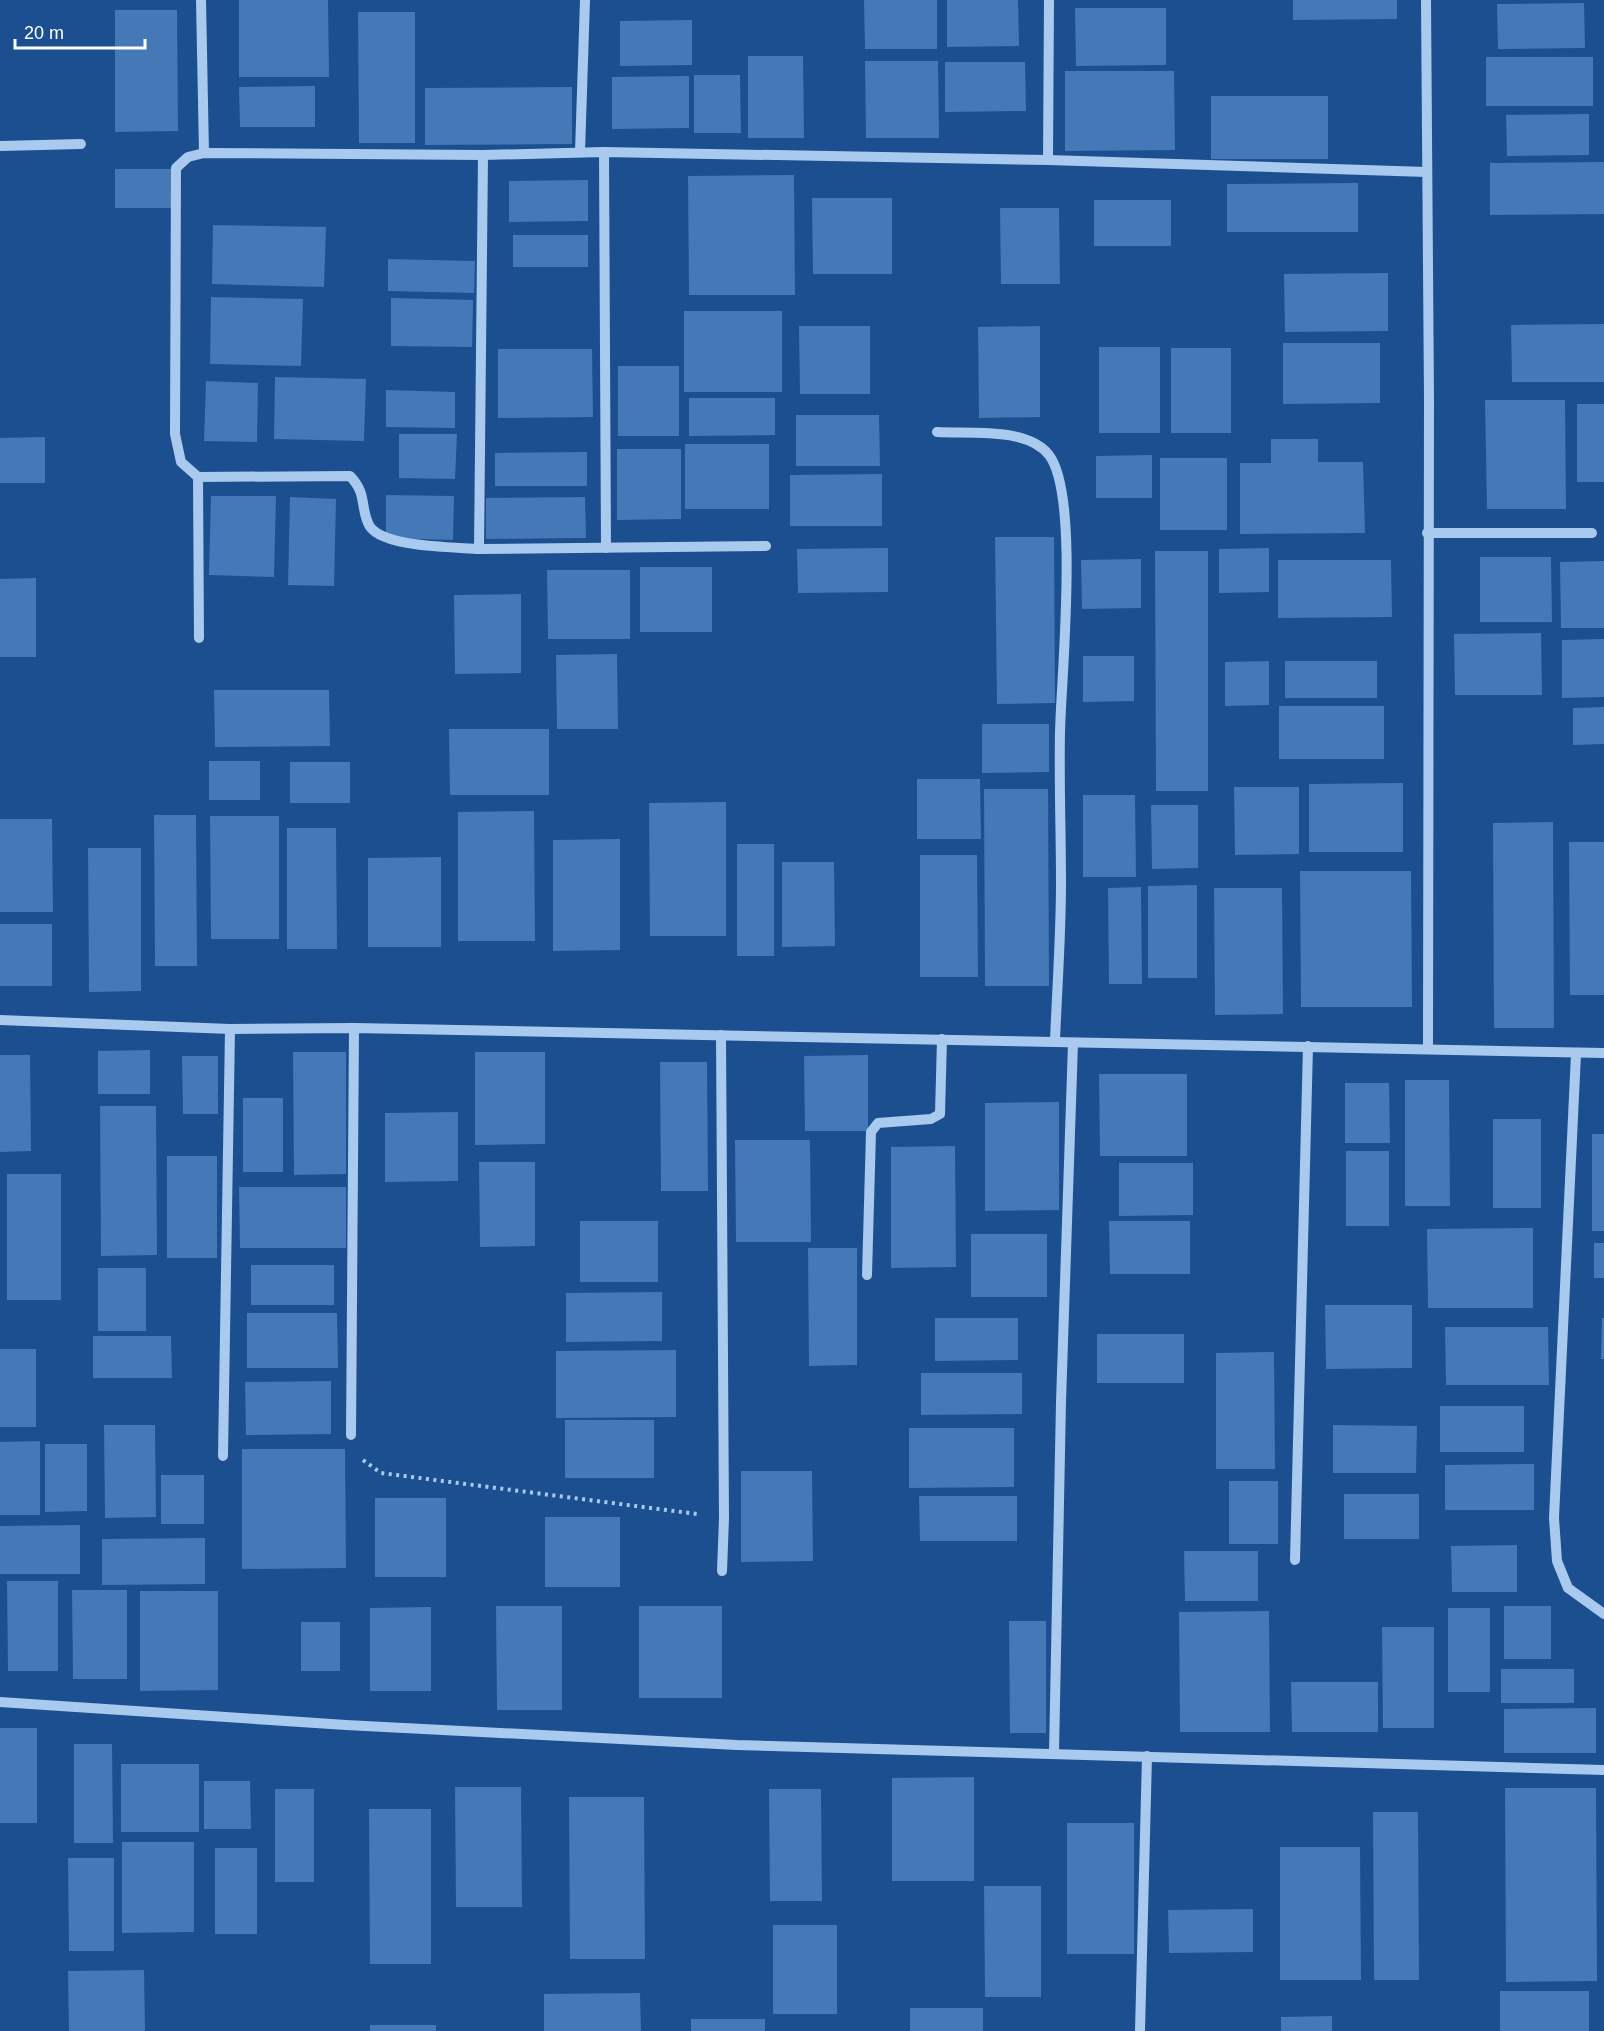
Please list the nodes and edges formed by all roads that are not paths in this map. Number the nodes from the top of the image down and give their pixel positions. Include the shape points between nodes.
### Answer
1 (201, 0) edge
2 (585, 0) edge
3 (1049, 0) edge
4 (1426, 0) edge
5 (81, 144) dead end
6 (0, 146) edge
7 (580, 152) junction
8 (604, 152) junction
9 (204, 153) junction
10 (483, 155) junction
11 (1048, 160) junction
12 (1426, 172) junction
13 (937, 432) dead end
14 (198, 477) junction
15 (1427, 533) junction
16 (1592, 533) dead end
17 (766, 546) dead end
18 (606, 548) junction
19 (479, 549) junction
20 (199, 638) dead end
21 (0, 1020) edge
22 (354, 1028) junction
23 (230, 1029) junction
24 (721, 1035) junction
25 (942, 1039) junction
26 (1055, 1041) junction
27 (1073, 1043) junction
28 (1308, 1046) junction
29 (1428, 1048) junction
30 (1604, 1053) edge
31 (1576, 1054) junction
32 (867, 1275) dead end
33 (351, 1435) road end
34 (223, 1456) dead end
35 (1295, 1560) dead end
36 (722, 1571) dead end
37 (1604, 1614) edge
38 (0, 1702) edge
39 (1054, 1753) junction
40 (1147, 1756) junction
41 (1604, 1770) edge
42 (1140, 2031) edge

1 - 9 street
2 - 7 street
3 - 11 street
4 - 12 street
5 - 6 street
7 - 8 street
7 - 10 street
8 - 11 street
8 - 18 street
9 - 10 street
9 - 14 street via 188,157 176,168 175,434 181,462
10 - 19 street
11 - 12 street
12 - 15 street
13 - 26 street via 1022,436 1048,455 1059,481 1066,599
14 - 19 street via 350,476 359,486 368,525 380,537
14 - 20 street
15 - 16 street
15 - 29 street
17 - 18 street
18 - 19 street
21 - 23 street
22 - 23 street
22 - 24 street
22 - 33 street
23 - 34 street
24 - 25 street
24 - 36 street
25 - 26 street
25 - 32 street via 940,1114 932,1119 878,1123 871,1132
26 - 27 street
27 - 28 street
27 - 39 street
28 - 29 street
28 - 35 street
29 - 31 street
30 - 31 street
31 - 37 street via 1554,1518 1557,1562 1568,1588
38 - 39 street via 678,1742
39 - 40 street
40 - 41 street
40 - 42 street

